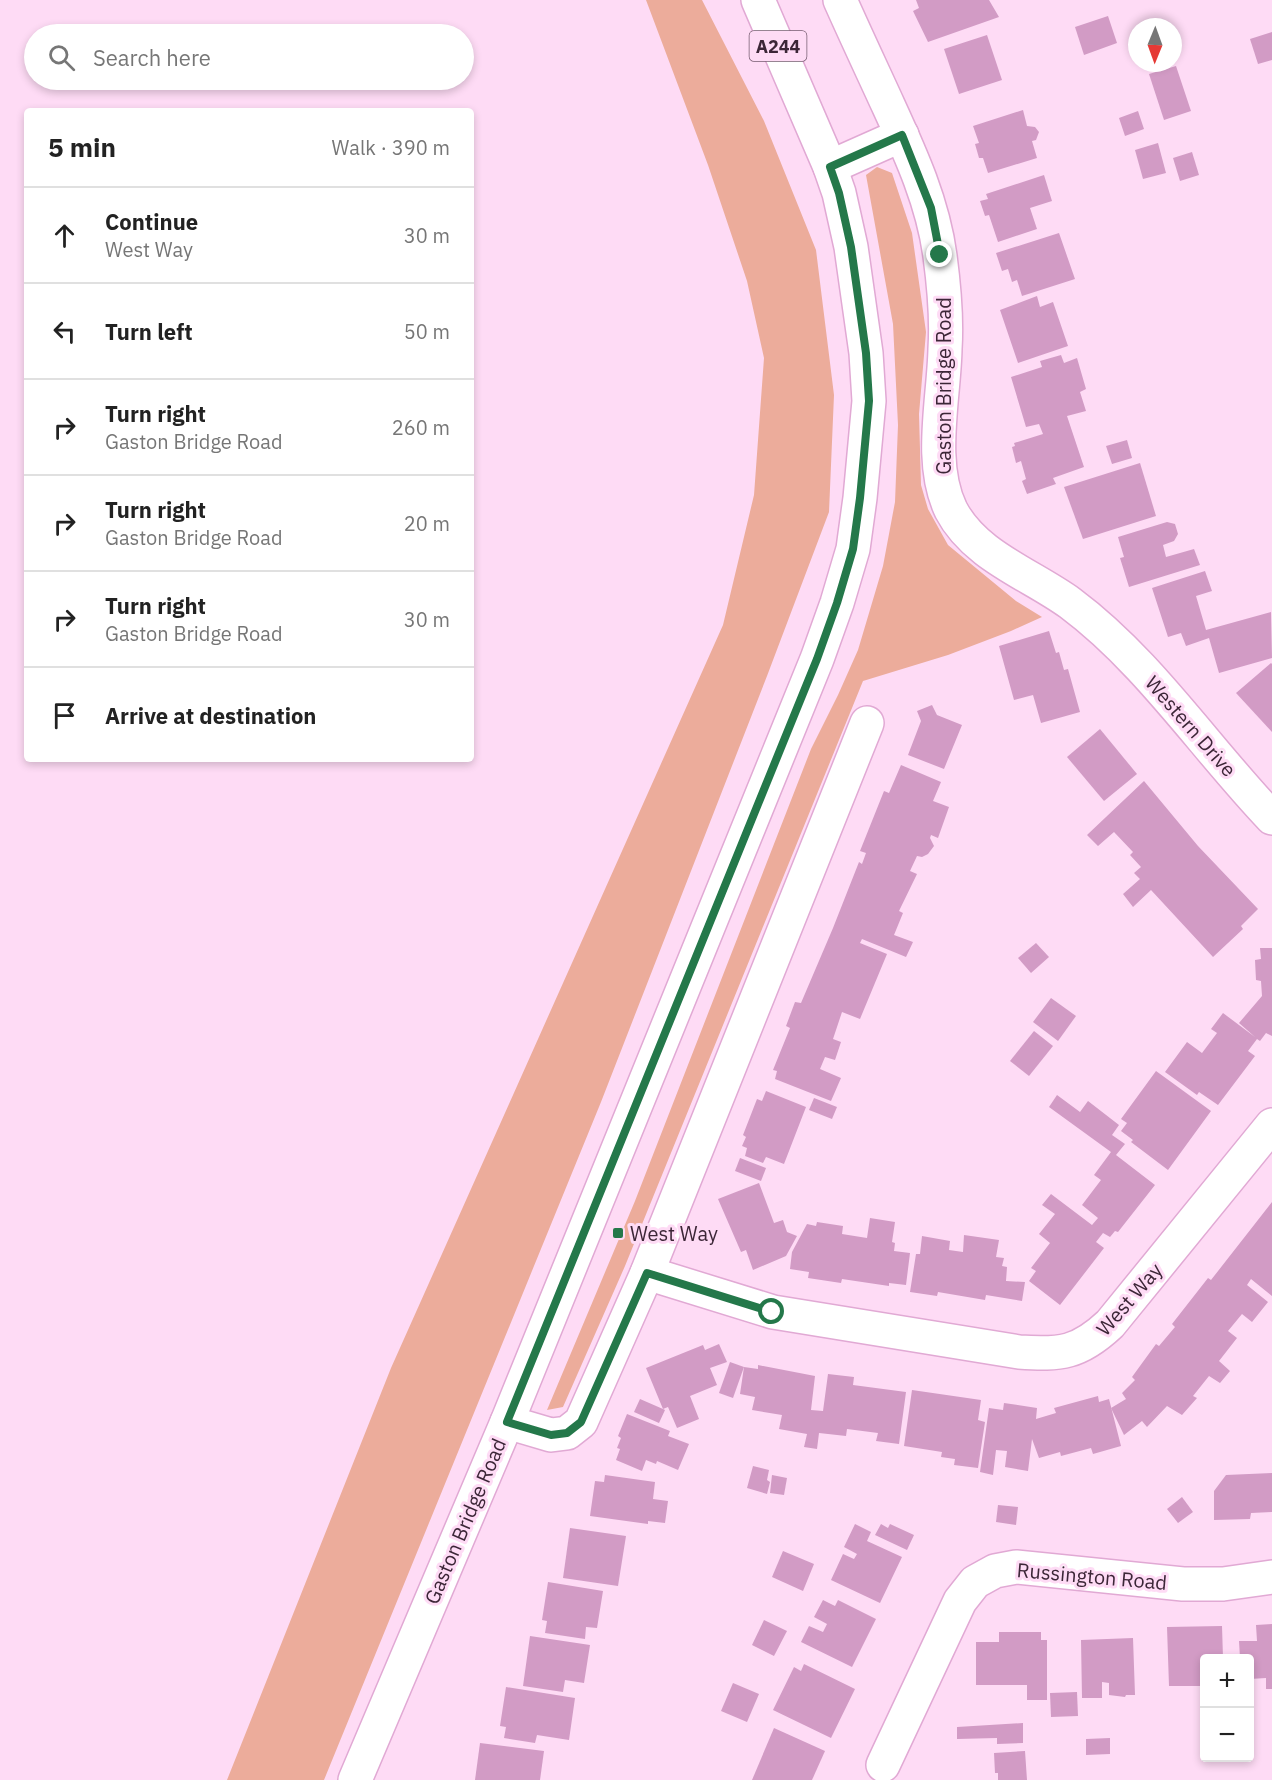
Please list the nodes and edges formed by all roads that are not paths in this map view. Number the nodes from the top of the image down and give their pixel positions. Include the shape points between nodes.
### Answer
1 (758, 0) edge
2 (840, 0) edge
3 (902, 135) junction
4 (830, 167) junction
5 (1108, 636) joint
6 (867, 723) dead end
7 (1272, 818) edge
8 (1272, 1125) edge
9 (647, 1273) junction
10 (507, 1422) junction
11 (1272, 1576) edge
12 (883, 1765) dead end
13 (355, 1780) edge

1 - 4 street, Gaston Bridge Road / A244
2 - 3 street, Gaston Bridge Road
3 - 4 street
3 - 5 street, Gaston Bridge Road via 931,208 940,255 945,349 939,455 942,485 952,510 969,535 989,552 1070,603
4 - 10 street, Gaston Bridge Road / A244 via 851,247 869,401 853,549 817,659
5 - 7 street, Western Drive via 1143,670
6 - 9 street
8 - 9 street, West Way via 1110,1324 1094,1339 1070,1351 1019,1352 772,1312
9 - 10 street via 581,1422 567,1433 551,1435
10 - 13 street, Gaston Bridge Road / A244
11 - 12 street, Russington Road via 1223,1584 1183,1584 1016,1567 994,1571 975,1581 960,1601

